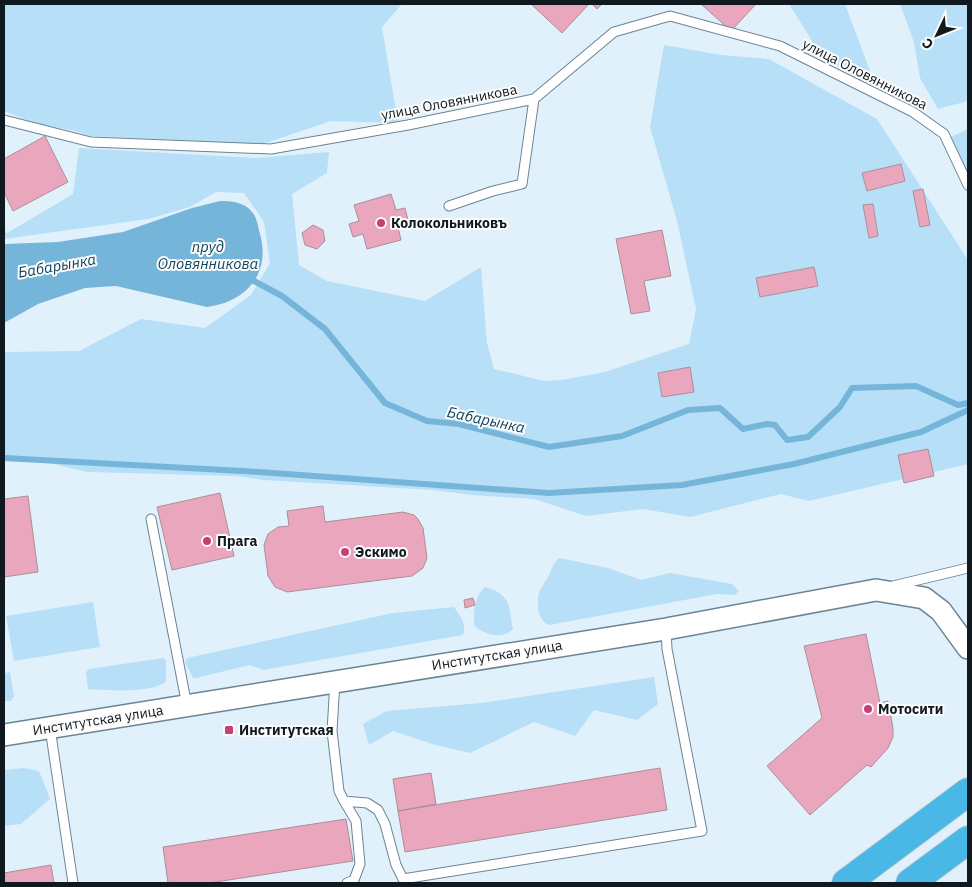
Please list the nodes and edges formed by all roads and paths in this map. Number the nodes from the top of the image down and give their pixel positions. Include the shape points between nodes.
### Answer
1 (534, 99) junction
2 (4, 120) edge
3 (968, 185) edge
4 (449, 206) dead end
5 (151, 519) dead end
6 (968, 568) edge
7 (876, 590) junction
8 (666, 629) junction
9 (968, 648) edge
10 (335, 681) junction
11 (187, 706) junction
12 (50, 728) junction
13 (4, 735) edge
14 (968, 792) edge
15 (344, 801) junction
16 (968, 840) edge
17 (404, 881) edge
18 (73, 883) edge
19 (347, 883) edge
20 (846, 883) edge
21 (910, 883) edge

1 - 2 lane, улица Оловянникова via 271,149 91,142
1 - 3 lane, улица Оловянникова via 614,32 670,16 780,46 913,112 944,134
1 - 4 lane via 522,184
5 - 11 lane
6 - 7 lane
7 - 8 street, Институтская улица
7 - 9 street, Институтская улица via 924,598 941,612
8 - 10 street, Институтская улица
8 - 17 lane via 667,649 702,831
10 - 11 street, Институтская улица
10 - 15 lane via 332,731 339,791
11 - 12 street, Институтская улица
12 - 13 street, Институтская улица
12 - 18 lane
14 - 20 highway
15 - 17 lane via 368,803 378,810
15 - 19 lane via 356,822 360,864 354,880
16 - 21 highway

